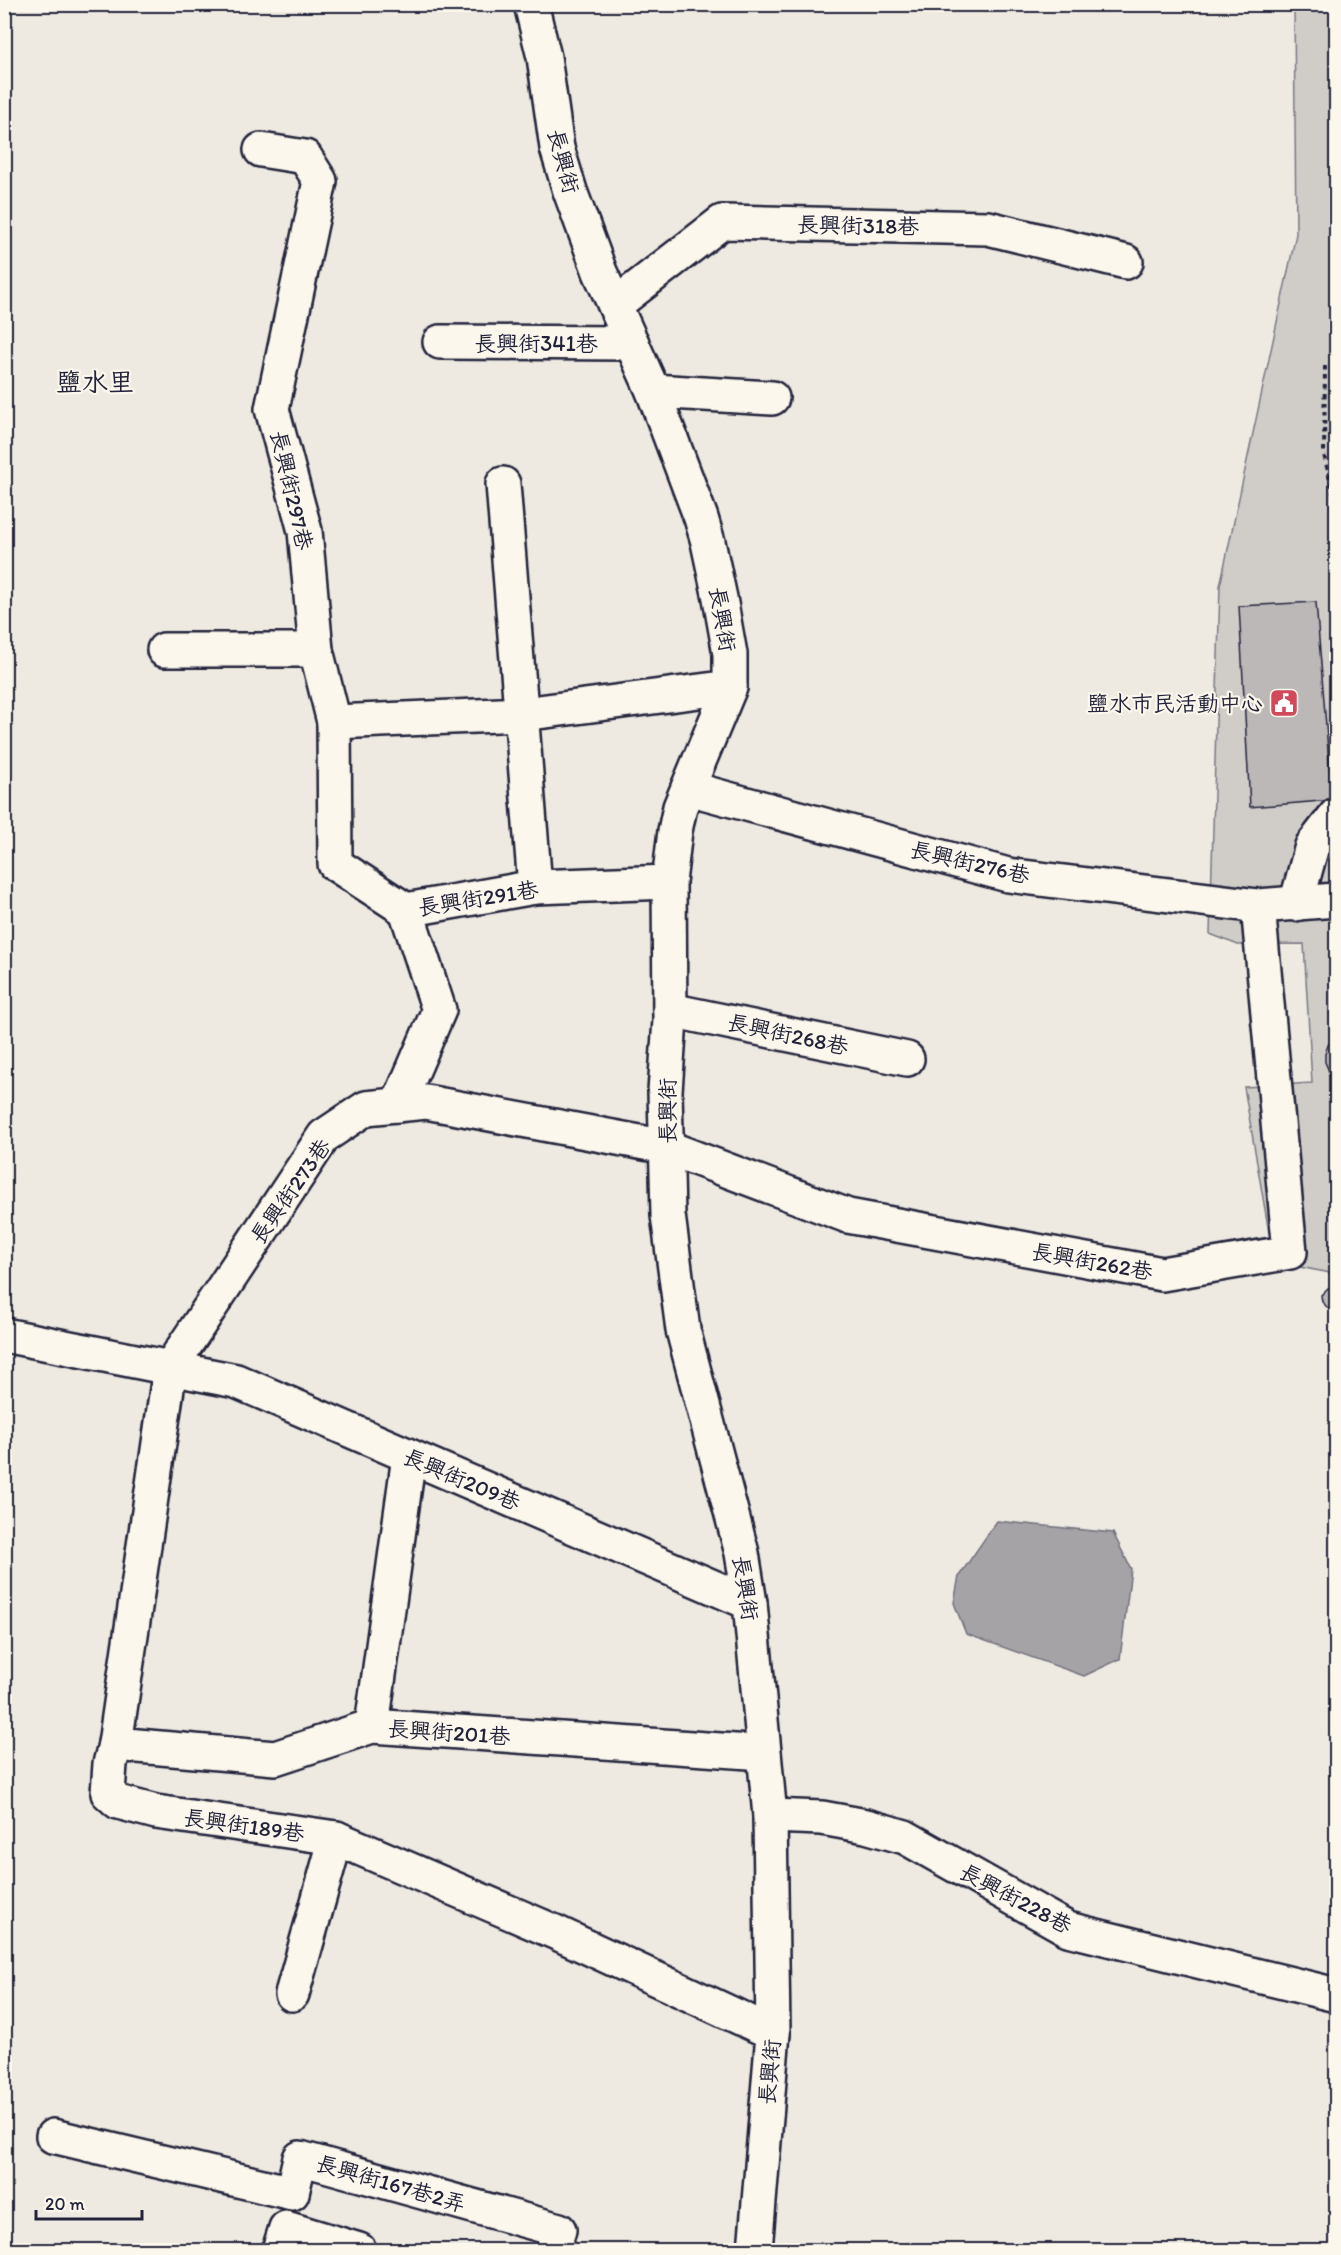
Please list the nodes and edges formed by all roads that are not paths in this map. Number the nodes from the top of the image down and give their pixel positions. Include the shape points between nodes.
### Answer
1 (531, 4) edge
2 (261, 150) dead end
3 (1126, 262) dead end
4 (615, 305) junction
5 (440, 342) dead end
6 (632, 343) junction
7 (653, 391) junction
8 (772, 398) dead end
9 (503, 484) dead end
10 (164, 650) dead end
11 (316, 650) junction
12 (730, 687) junction
13 (523, 714) junction
14 (334, 723) junction
15 (688, 788) junction
16 (1336, 815) edge
17 (669, 882) junction
18 (535, 887) junction
19 (1336, 900) edge
20 (1296, 904) junction
21 (1258, 906) junction
22 (406, 910) junction
23 (670, 1010) junction
24 (907, 1059) dead end
25 (398, 1105) junction
26 (666, 1147) junction
27 (4, 1335) edge
28 (170, 1368) junction
29 (409, 1456) junction
30 (750, 1603) junction
31 (372, 1726) junction
32 (115, 1744) junction
33 (764, 1753) junction
34 (770, 1816) junction
35 (336, 1838) junction
36 (292, 1994) dead end
37 (1336, 1995) edge
38 (773, 2033) junction
39 (53, 2136) dead end
40 (292, 2193) junction
41 (283, 2239) edge
42 (359, 2250) edge
43 (552, 2250) edge
44 (756, 2250) edge

1 - 4 street, 長興街 via 544,57 557,148
2 - 11 street, 長興街297巷 via 305,157 320,181 272,409 305,531
3 - 4 street, 長興街318巷 via 988,228 722,222
4 - 6 street, 長興街
5 - 6 street, 長興街341巷
6 - 7 street, 長興街
7 - 8 street
7 - 12 street, 長興街 via 708,542 730,654
9 - 13 street
10 - 11 street
11 - 14 street, 長興街297巷
12 - 13 street
12 - 15 street, 長興街
13 - 14 street
13 - 18 street
14 - 22 street, 長興街291巷 via 334,864
15 - 17 street, 長興街 via 675,831
15 - 21 street, 長興街276巷 via 1008,875
16 - 20 street via 1312,846
17 - 18 street, 長興街291巷
17 - 23 street, 長興街
18 - 22 street, 長興街291巷
19 - 20 street
20 - 21 street
21 - 26 street, 長興街262巷 via 1290,1252 1162,1274 848,1216
22 - 25 street via 439,1010
23 - 24 street, 長興街268巷
23 - 26 street, 長興街
25 - 26 street, 長興街273巷 via 426,1102
25 - 28 street, 長興街273巷 via 366,1108 324,1136
26 - 30 street, 長興街 via 668,1215 683,1330 742,1553
27 - 28 street
28 - 29 street, 長興街209巷 via 236,1381
28 - 32 street, 長興街189巷
29 - 30 street, 長興街209巷
29 - 31 street, 長興街201巷
30 - 33 street, 長興街
31 - 32 street via 275,1758
31 - 33 street, 長興街201巷
32 - 35 street, 長興街189巷 via 108,1792 118,1802 167,1814
33 - 34 street, 長興街
34 - 37 street, 長興街228巷 via 822,1818 905,1838 1068,1929
34 - 38 street, 長興街
35 - 36 street
35 - 38 street, 長興街189巷 via 555,1932
38 - 44 street, 長興街
39 - 40 street, 長興街167巷2弄
40 - 41 street
40 - 43 street, 長興街167巷2弄 via 300,2158 559,2230
41 - 42 street

